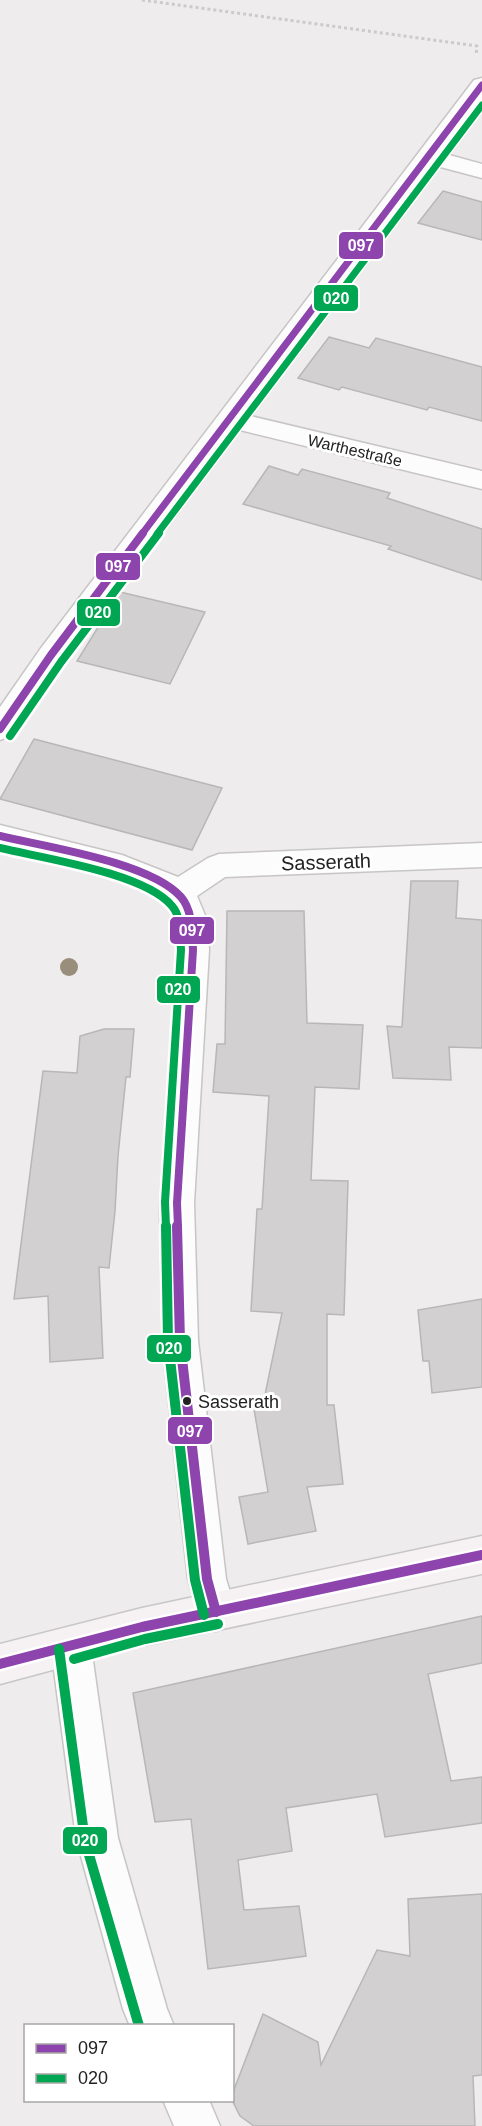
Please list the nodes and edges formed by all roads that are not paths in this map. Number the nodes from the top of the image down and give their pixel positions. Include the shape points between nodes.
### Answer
1 (478, 89) edge
2 (430, 157) junction
3 (482, 171) edge
4 (228, 419) junction
5 (482, 480) edge
6 (0, 729) edge
7 (0, 836) edge
8 (482, 855) edge
9 (178, 893) junction
10 (482, 1555) edge
11 (216, 1612) junction
12 (71, 1647) junction
13 (0, 1664) edge
14 (152, 2024) edge
15 (186, 2102) edge
16 (196, 2126) edge

1 - 2 street
2 - 3 street
2 - 4 street
4 - 5 street, Warthestraße
4 - 6 street
7 - 9 street via 148,874
8 - 9 street, Sasserath via 219,866
9 - 11 street via 191,914 193,950 177,1203 180,1341 207,1579
10 - 11 main road
11 - 12 main road
12 - 13 main road
12 - 14 street via 97,1838
15 - 16 street

